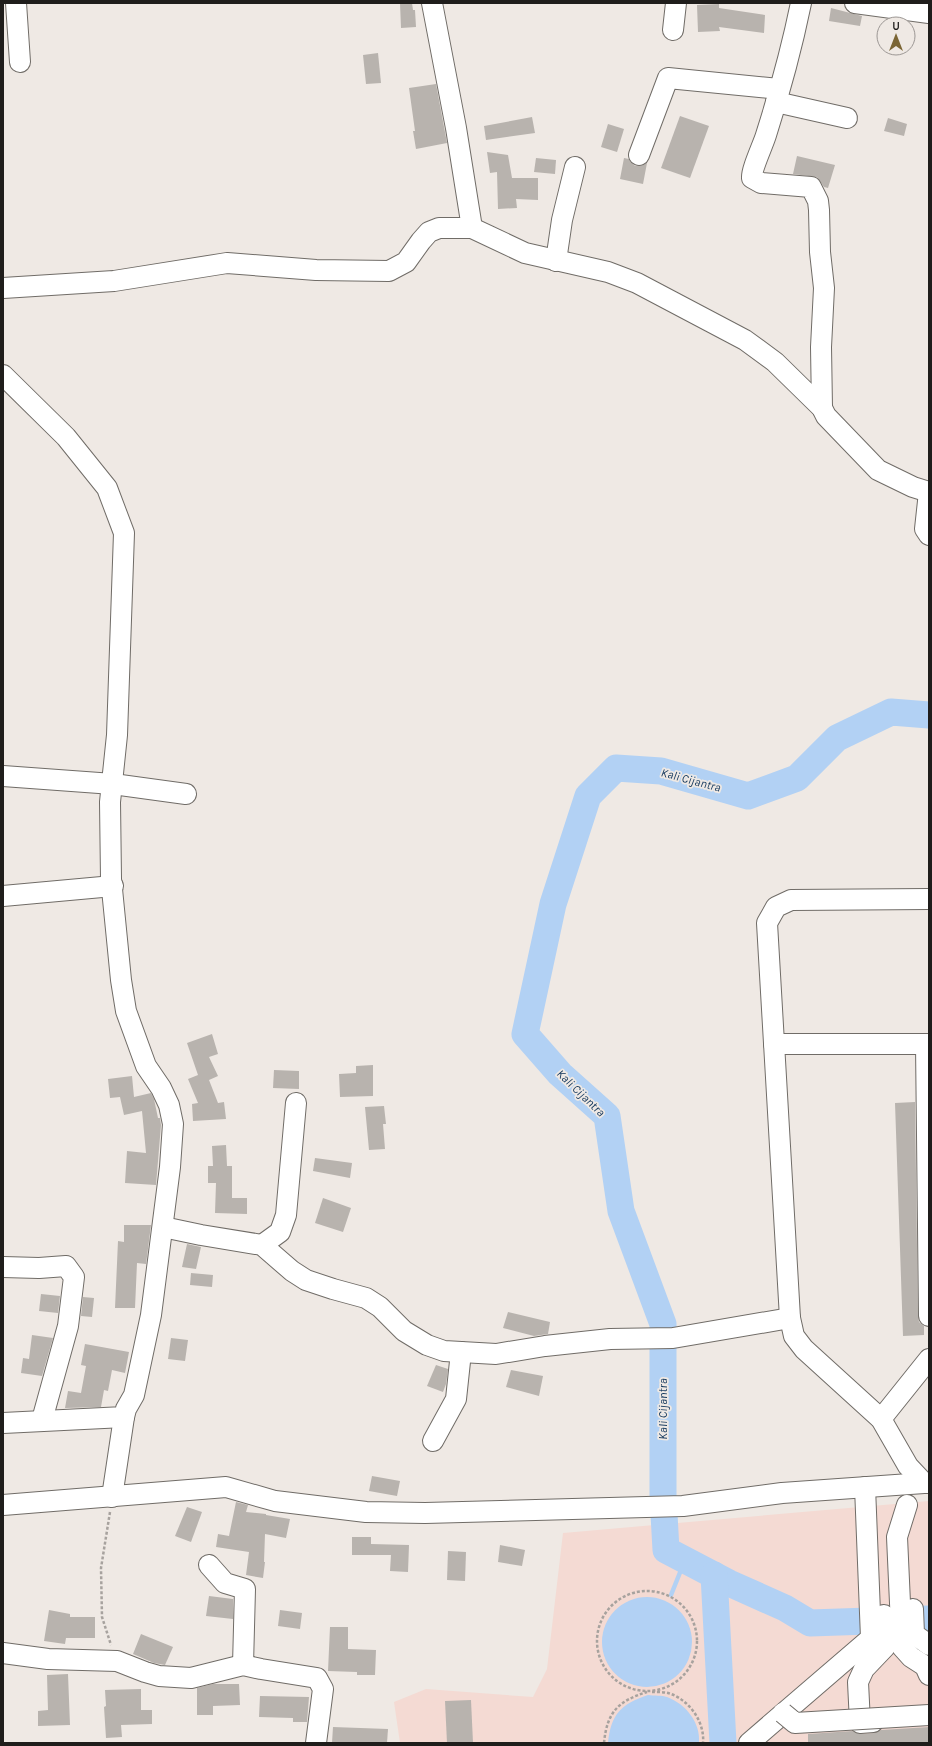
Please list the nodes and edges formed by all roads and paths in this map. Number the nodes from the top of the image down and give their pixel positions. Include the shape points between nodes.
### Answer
1 (16, 3) edge
2 (432, 3) edge
3 (676, 3) edge
4 (801, 3) edge
5 (854, 3) edge
6 (929, 13) edge
7 (673, 30) dead end
8 (20, 62) dead end
9 (777, 95) junction
10 (847, 118) dead end
11 (639, 155) dead end
12 (575, 167) dead end
13 (472, 228) junction
14 (556, 261) junction
15 (3, 288) edge
16 (3, 375) edge
17 (822, 408) junction
18 (929, 492) edge
19 (929, 535) edge
20 (3, 776) edge
21 (113, 784) junction
22 (186, 794) dead end
23 (113, 886) junction
24 (3, 896) edge
25 (929, 899) edge
26 (774, 1044) junction
27 (927, 1044) edge
28 (296, 1103) dead end
29 (163, 1227) junction
30 (262, 1245) junction
31 (3, 1267) edge
32 (929, 1316) edge
33 (790, 1318) junction
34 (461, 1352) junction
35 (929, 1359) edge
36 (124, 1417) junction
37 (880, 1419) junction
38 (42, 1420) junction
39 (3, 1423) edge
40 (433, 1441) dead end
41 (919, 1484) edge
42 (865, 1487) junction
43 (112, 1497) junction
44 (3, 1505) edge
45 (907, 1505) junction
46 (866, 1509) junction
47 (209, 1565) dead end
48 (929, 1645) edge
49 (3, 1653) edge
50 (117, 1661) junction
51 (243, 1665) junction
52 (929, 1676) edge
53 (649, 1691) junction
54 (783, 1713) junction
55 (929, 1715) edge
56 (929, 1719) edge
57 (316, 1743) edge
58 (604, 1743) edge
59 (703, 1743) edge
60 (749, 1743) edge

1 - 8 street
2 - 13 street
3 - 7 street
4 - 9 street
5 - 6 street
9 - 10 street
9 - 11 street via 668,78
9 - 17 street via 764,144 751,173 752,178 761,183 811,188 818,200 824,288 821,347
12 - 14 street via 562,220
13 - 14 street via 525,253
13 - 15 street via 439,228 429,232 406,262 389,271 316,270 227,263 114,281
14 - 17 street via 608,272 637,283 745,340 775,362
16 - 21 street via 66,437 106,488 124,533
17 - 18 street via 826,416 878,470
18 - 19 street via 925,529
20 - 21 street
21 - 22 street
21 - 23 street via 110,810
23 - 24 street
23 - 29 street via 126,1012 146,1066 161,1088 169,1106 173,1124
25 - 26 street via 791,900 776,907 767,922
26 - 27 street
26 - 33 street
27 - 32 street
28 - 30 street via 286,1215 280,1232
29 - 30 street
29 - 36 street via 148,1330 134,1395
30 - 34 street via 306,1280 366,1298 380,1307 404,1331 427,1345 444,1352
31 - 38 street via 66,1266 74,1277 68,1326
33 - 34 street via 673,1338 610,1339 496,1354
33 - 37 street via 798,1343
34 - 40 street via 456,1399
35 - 37 street
36 - 38 street
36 - 43 street
37 - 41 street
38 - 39 street
41 - 42 street
41 - 45 street
42 - 43 street via 683,1506 425,1513 366,1512 275,1501 226,1487
42 - 46 street
43 - 44 street
43 - 50 path via 101,1568 102,1617
45 - 48 street via 914,1634
45 - 52 street via 897,1537 902,1647 924,1666
46 - 54 street via 872,1638
46 - 56 street via 880,1538 885,1647 864,1669 858,1682 860,1723
47 - 51 street via 225,1583 245,1589
49 - 50 street via 48,1659
50 - 51 street via 159,1676 191,1678
51 - 57 street via 318,1678 323,1689
53 - 53 path via 631,1689 614,1680 603,1666 597,1648 598,1630 605,1613 618,1600 635,1593 654,1592 671,1598 686,1610 694,1626 697,1644 693,1662 682,1677 667,1688
53 - 58 path via 630,1697 615,1709 606,1726
53 - 59 path via 668,1693 686,1702 698,1717 704,1736
54 - 55 street, bridge via 795,1723
54 - 60 street

